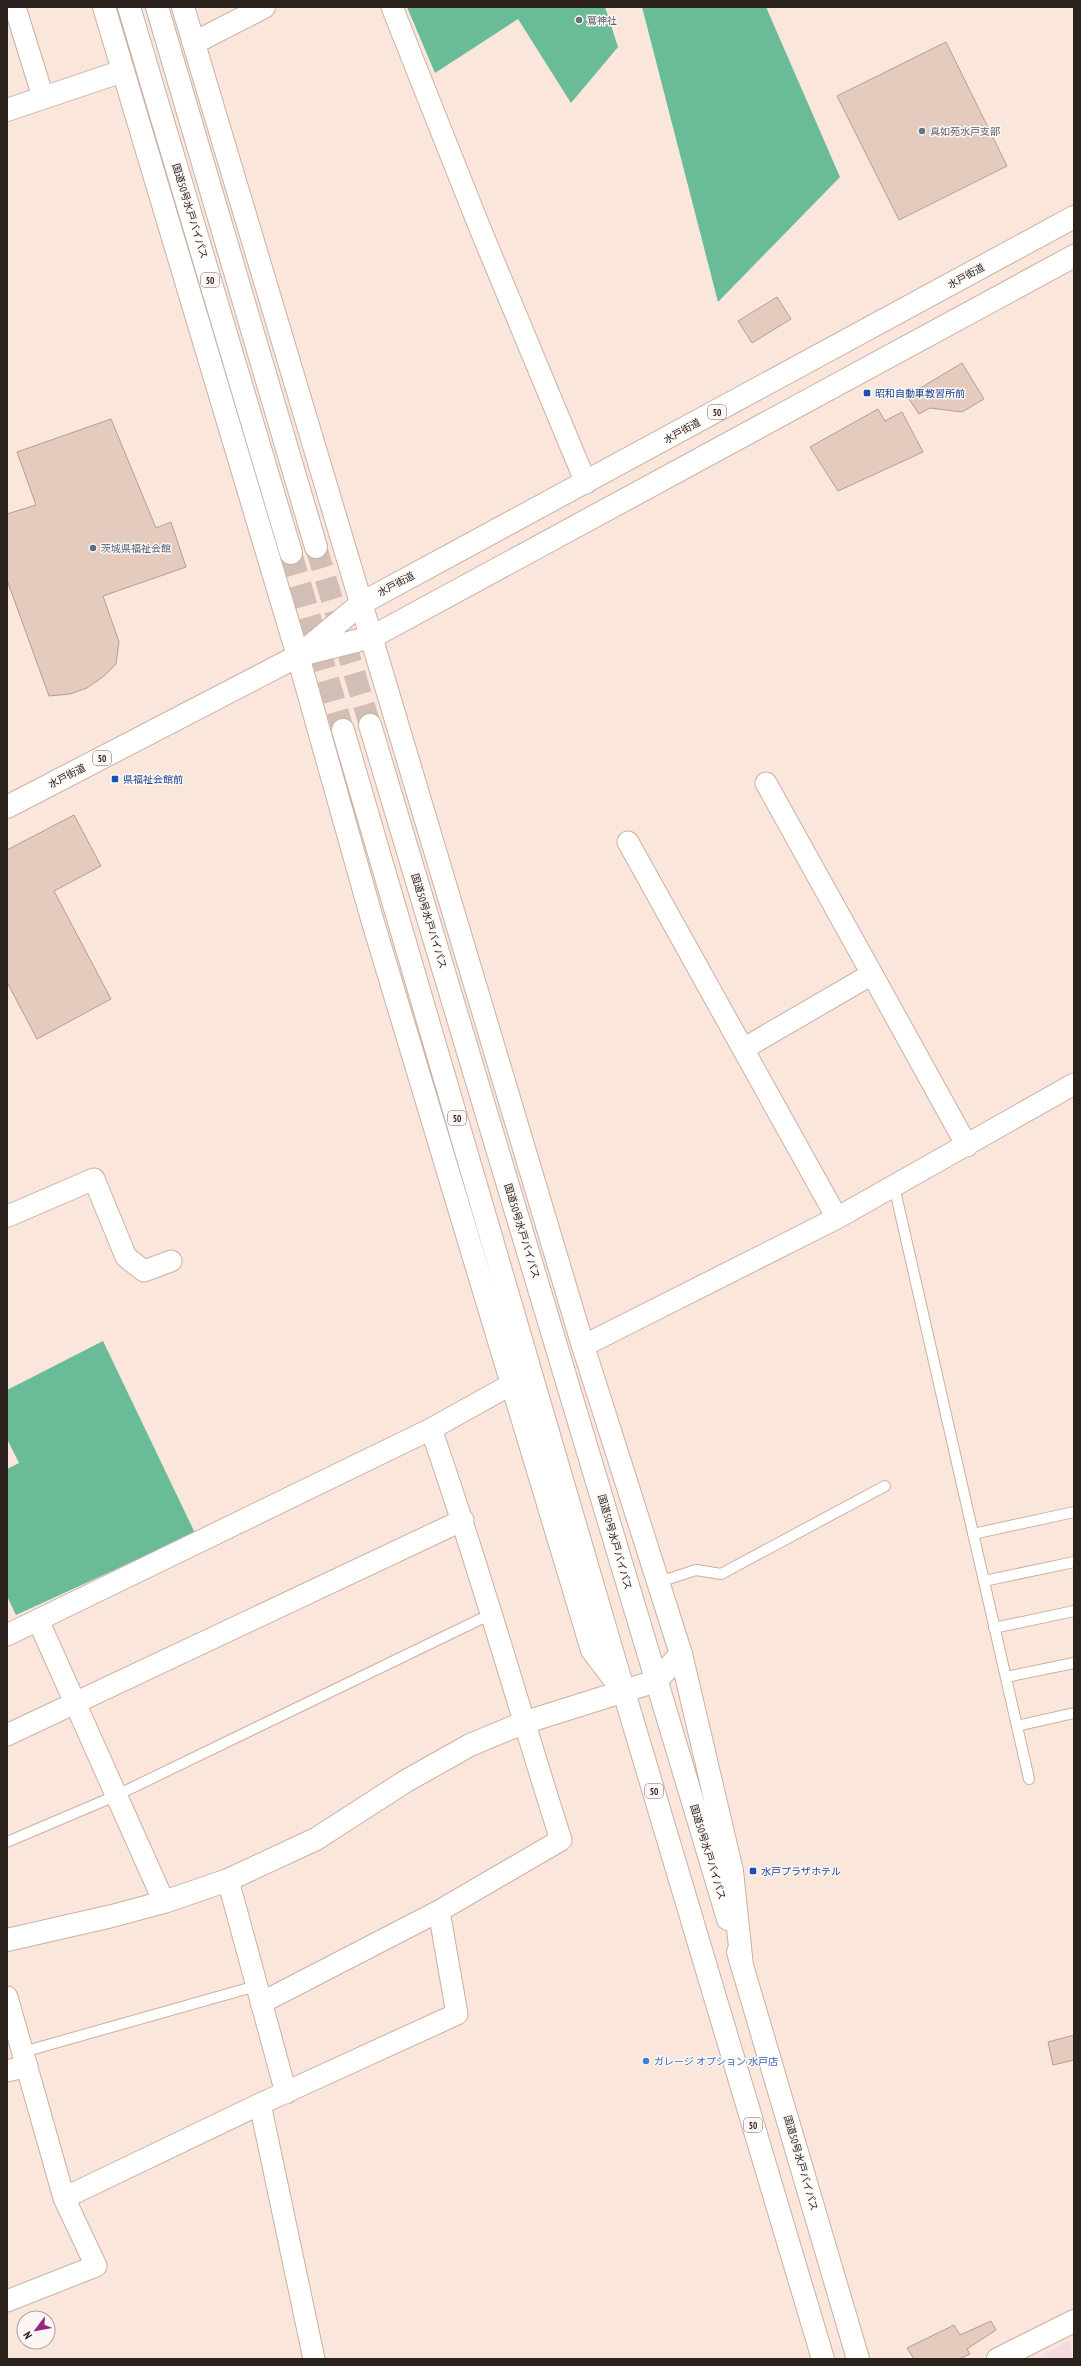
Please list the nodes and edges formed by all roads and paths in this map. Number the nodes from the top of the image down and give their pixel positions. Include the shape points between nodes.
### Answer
1 (15, 7) edge
2 (104, 7) edge
3 (129, 7) edge
4 (157, 7) edge
5 (183, 7) edge
6 (264, 7) edge
7 (392, 7) edge
8 (194, 43) junction
9 (123, 71) junction
10 (43, 97) junction
11 (7, 110) edge
12 (1074, 217) edge
13 (1074, 256) edge
14 (586, 483) junction
15 (316, 547) tunnel mouth
16 (291, 554) tunnel mouth
17 (362, 603) junction
18 (372, 637) junction
19 (298, 656) junction
20 (370, 725) tunnel mouth
21 (343, 730) tunnel mouth
22 (766, 783) dead end
23 (7, 807) edge
24 (628, 842) dead end
25 (872, 974) junction
26 (742, 1049) junction
27 (1074, 1084) edge
28 (968, 1146) junction
29 (894, 1186) junction
30 (7, 1214) edge
31 (837, 1218) junction
32 (172, 1261) dead end
33 (583, 1346) junction
34 (512, 1384) junction
35 (432, 1429) junction
36 (885, 1486) dead end
37 (1074, 1512) edge
38 (463, 1520) junction
39 (973, 1534) junction
40 (1074, 1562) edge
41 (659, 1582) junction
42 (984, 1582) junction
43 (1074, 1611) edge
44 (491, 1614) junction
45 (38, 1620) junction
46 (10, 1627) edge
47 (994, 1628) junction
48 (681, 1654) junction
49 (1074, 1663) edge
50 (1006, 1677) junction
51 (656, 1681) junction
52 (624, 1692) junction
53 (76, 1704) junction
54 (1074, 1713) edge
55 (523, 1723) junction
56 (1017, 1726) junction
57 (7, 1735) edge
58 (1029, 1779) dead end
59 (115, 1796) junction
60 (7, 1842) edge
61 (228, 1880) junction
62 (164, 1902) junction
63 (439, 1911) junction
64 (7, 1940) edge
65 (742, 1966) junction
66 (258, 1994) junction
67 (7, 1997) edge
68 (25, 2059) junction
69 (7, 2071) edge
70 (286, 2092) junction
71 (260, 2104) junction
72 (64, 2198) junction
73 (7, 2301) edge
74 (1074, 2321) edge
75 (314, 2359) edge
76 (823, 2359) edge
77 (858, 2359) edge
78 (998, 2359) edge

1 - 10 street
2 - 9 main road
3 - 16 main road, 国道50号水戸バイパス / 50
4 - 15 main road
5 - 8 main road
6 - 8 main road
7 - 14 street via 479,226
8 - 17 main road
9 - 10 main road
9 - 19 main road
10 - 11 main road
12 - 14 main road, 水戸街道 / 50
13 - 18 main road, 水戸街道 / 50
14 - 17 main road, 水戸街道 / 50
17 - 18 main road
17 - 19 main road, 水戸街道 / 50
18 - 19 main road, 水戸街道 / 50
18 - 33 main road
19 - 23 main road, 水戸街道 / 50
19 - 34 main road via 372,919
20 - 51 main road, 国道50号水戸バイパス
21 - 52 main road, 50
22 - 25 street
24 - 26 street
25 - 26 street
25 - 28 street
26 - 31 street
27 - 28 street
28 - 29 street
29 - 31 street
29 - 39 lane
30 - 32 street via 8,1216 94,1179 126,1257 144,1271
31 - 33 street
33 - 41 main road
34 - 35 street
34 - 52 main road via 592,1650
35 - 38 street
35 - 45 street
36 - 41 lane via 721,1574 696,1570
37 - 39 lane
38 - 44 street
38 - 53 street
39 - 42 lane
40 - 42 lane
41 - 48 main road
42 - 47 lane
43 - 47 lane
44 - 55 street
44 - 59 lane
45 - 46 street
45 - 53 street
47 - 50 lane
48 - 51 main road
48 - 65 main road via 732,1871
49 - 50 lane
50 - 56 lane
51 - 52 main road
51 - 65 main road, 国道50号水戸バイパス
52 - 55 main road
52 - 76 main road, 50
53 - 57 street
53 - 59 street
54 - 56 lane
55 - 61 main road via 448,1756 316,1838
55 - 63 street via 561,1840
56 - 58 lane
59 - 60 lane
59 - 62 street
61 - 62 main road
61 - 66 street
62 - 64 main road
63 - 66 street
63 - 70 street via 457,2014
65 - 77 main road, 国道50号水戸バイパス
66 - 68 lane
66 - 70 street
67 - 68 street
68 - 69 street
68 - 72 street
70 - 71 street
71 - 72 street
71 - 75 street
72 - 73 street via 96,2266
74 - 78 main road

